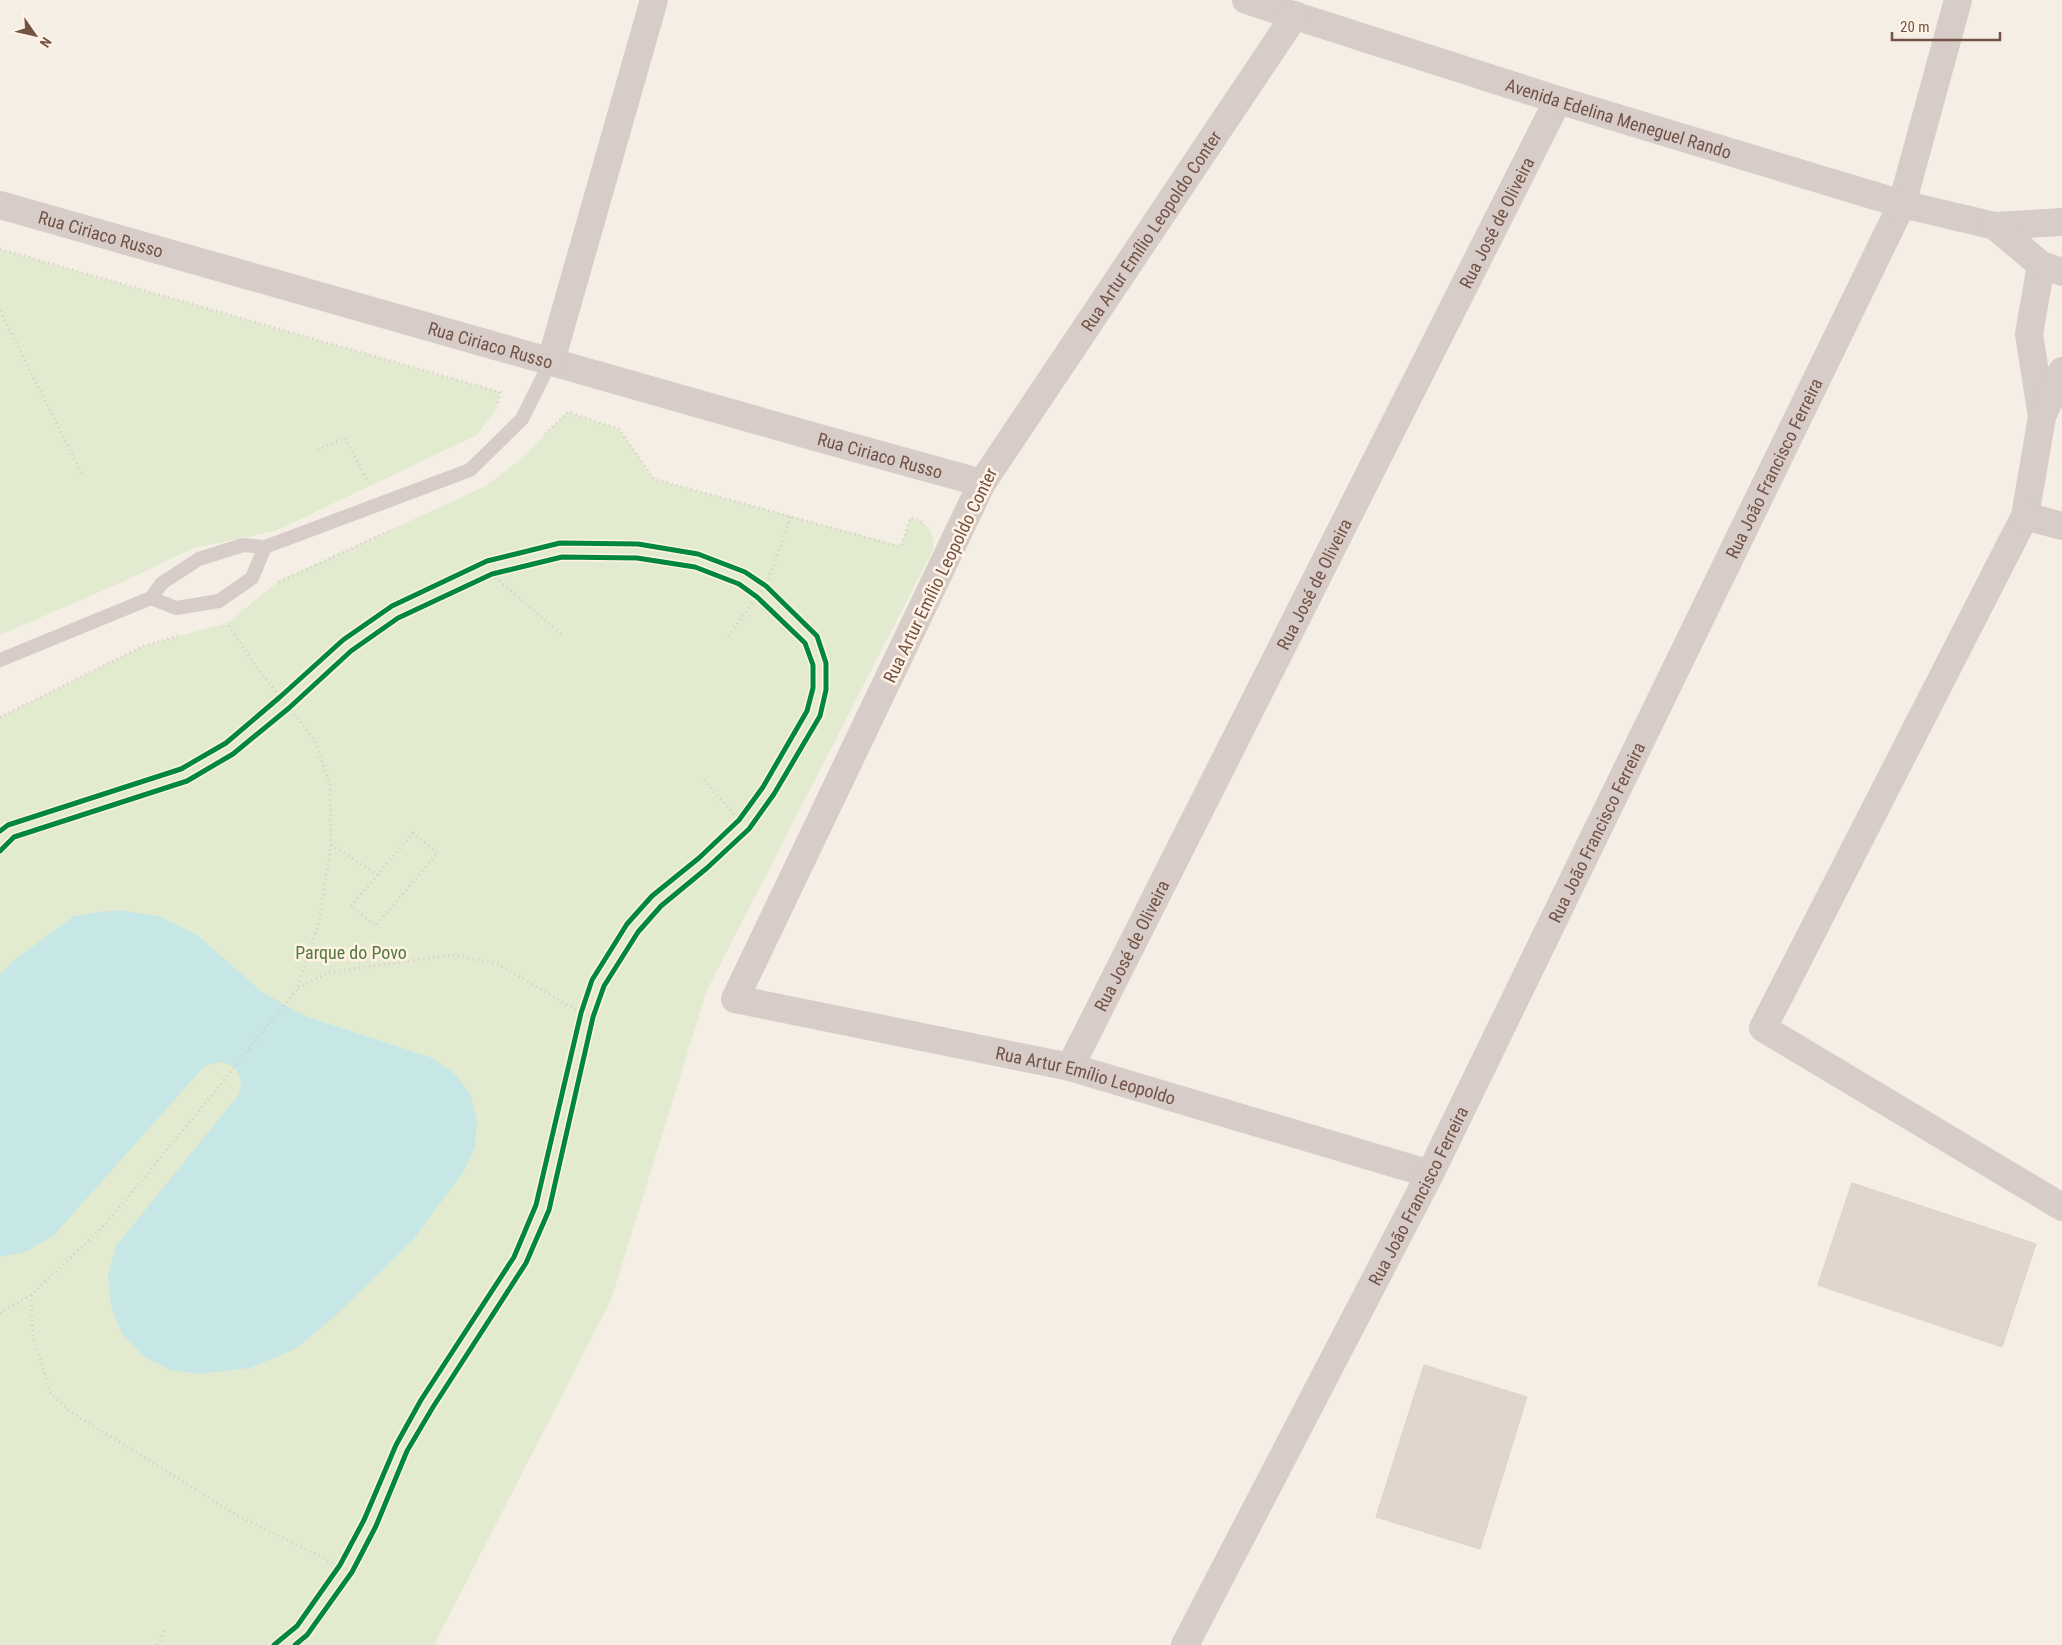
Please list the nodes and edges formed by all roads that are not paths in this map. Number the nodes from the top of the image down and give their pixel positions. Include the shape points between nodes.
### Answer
1 (654, 0) edge
2 (1246, 0) edge
3 (1958, 0) edge
4 (1298, 8) edge
5 (1558, 100) junction
6 (1902, 204) junction
7 (0, 205) edge
8 (2062, 222) edge
9 (1995, 226) junction
10 (2051, 268) edge
11 (551, 361) junction
12 (2062, 371) edge
13 (2042, 417) junction
14 (982, 483) junction
15 (2025, 516) junction
16 (2062, 526) edge
17 (265, 547) junction
18 (151, 598) junction
19 (0, 660) edge
20 (735, 999) joint
21 (1070, 1067) junction
22 (1430, 1174) junction
23 (2060, 1203) edge
24 (1185, 1645) edge

1 - 11 street
2 - 4 street, Avenida Edelina Meneguel Rando
3 - 6 street, Rua João Francisco Ferreira
4 - 5 street, Avenida Edelina Meneguel Rando
4 - 14 street, Rua Artur Emílio Leopoldo Conter
5 - 6 street, Avenida Edelina Meneguel Rando
5 - 21 street, Rua José de Oliveira
6 - 9 street, Avenida Edelina Meneguel Rando
6 - 22 street, Rua João Francisco Ferreira
7 - 11 street, Rua Ciriaco Russo
8 - 9 street, Avenida Edelina Meneguel Rando
9 - 10 street, Avenida Edelina Meneguel Rando
10 - 13 street via 2029,334
11 - 14 street, Rua Ciriaco Russo
11 - 17 lane via 522,419 470,470
12 - 13 street
13 - 15 street
14 - 20 street, Rua Artur Emílio Leopoldo Conter
15 - 16 street
15 - 23 street via 1764,1028
17 - 18 lane via 243,545 199,559 162,583
17 - 18 lane via 252,578 219,601 176,608
18 - 19 lane
20 - 21 street, Rua Artur Emílio Leopoldo
21 - 22 street, Rua Artur Emílio Leopoldo
22 - 24 street, Rua João Francisco Ferreira

